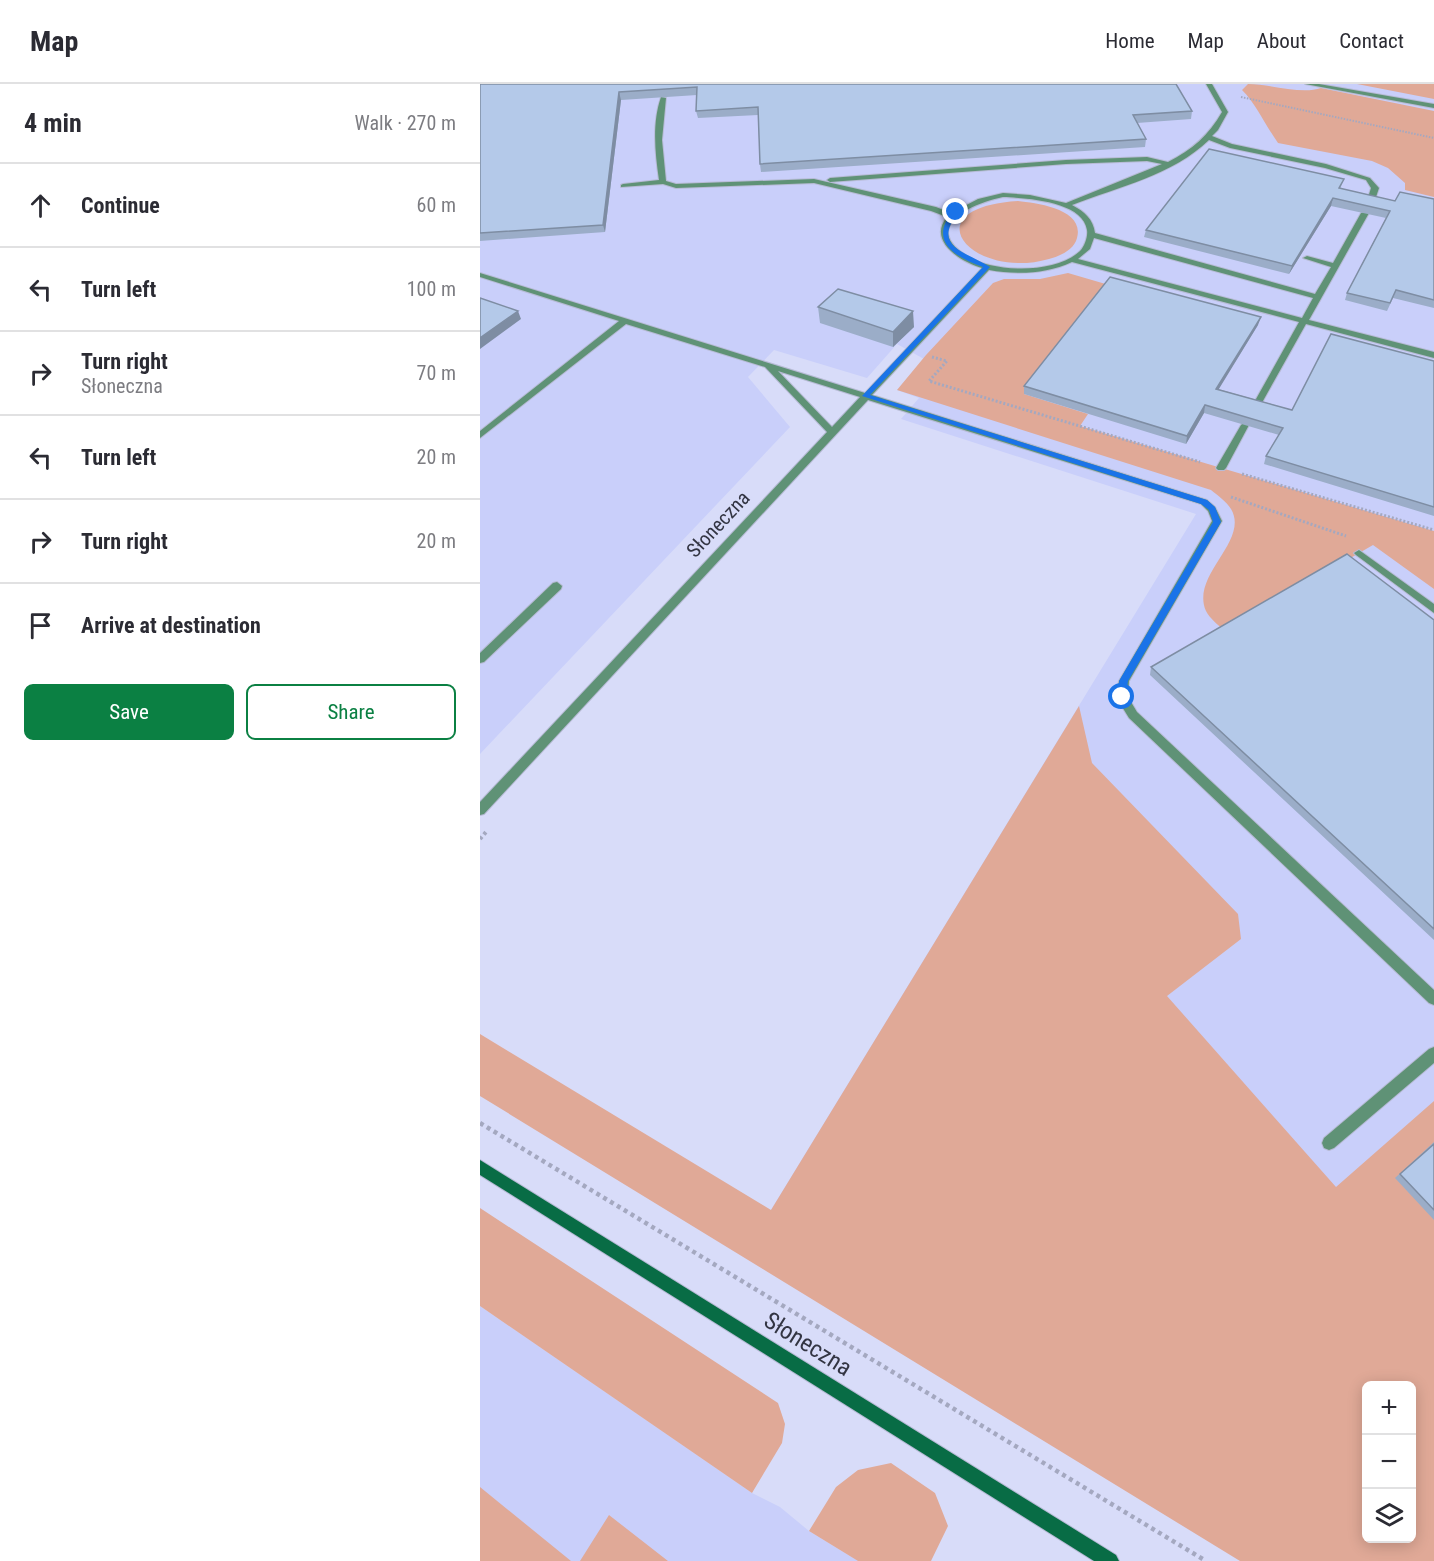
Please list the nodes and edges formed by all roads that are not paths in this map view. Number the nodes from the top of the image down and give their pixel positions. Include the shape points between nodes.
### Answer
1 (1308, 84) edge
2 (1210, 86) edge
3 (663, 98) edge
4 (1434, 106) edge
5 (1208, 137) junction
6 (1170, 164) junction
7 (814, 181) junction
8 (663, 182) junction
9 (622, 186) dead end
10 (1370, 204) edge
11 (1067, 205) junction
12 (1365, 213) edge
13 (952, 216) junction
14 (1093, 235) junction
15 (1306, 258) dead end
16 (1072, 260) junction
17 (1335, 266) junction
18 (987, 267) junction
19 (480, 275) edge
20 (1318, 297) junction
21 (626, 320) junction
22 (1304, 321) junction
23 (1434, 355) edge
24 (768, 366) junction
25 (866, 396) junction
26 (1255, 408) edge
27 (1245, 426) edge
28 (832, 432) junction
29 (480, 435) edge
30 (1221, 468) road end
31 (1359, 553) dead end
32 (557, 586) dead end
33 (1434, 609) edge
34 (480, 659) edge
35 (480, 810) edge
36 (1434, 999) edge
37 (1434, 1054) edge
38 (1329, 1143) dead end
39 (480, 1167) edge
40 (1110, 1561) edge

1 - 4 lane
2 - 5 lane via 1225,112
3 - 8 lane via 658,140
5 - 6 lane
5 - 10 lane via 1230,146 1368,179 1375,188
6 - 7 lane via 1147,159 1066,162
6 - 11 lane
7 - 8 lane via 676,186
7 - 13 lane via 933,208
8 - 9 lane
11 - 13 lane via 1042,197 1003,195 968,204
11 - 14 lane via 1085,218
12 - 17 lane
13 - 18 lane via 945,231 947,242 963,256
14 - 16 lane via 1086,249
14 - 20 lane
15 - 17 lane
16 - 18 lane via 1032,270
16 - 22 lane
17 - 20 lane
18 - 25 lane, Słoneczna
19 - 21 lane
20 - 22 lane
21 - 24 lane
21 - 29 lane
22 - 23 lane
22 - 26 lane
24 - 25 lane
24 - 28 lane
25 - 28 lane, Słoneczna
25 - 36 lane via 1204,502 1212,509 1217,522 1124,681 1122,697 1133,715
27 - 30 lane
28 - 35 lane, Słoneczna
31 - 33 lane
32 - 34 lane
37 - 38 lane
39 - 40 street, Słoneczna

